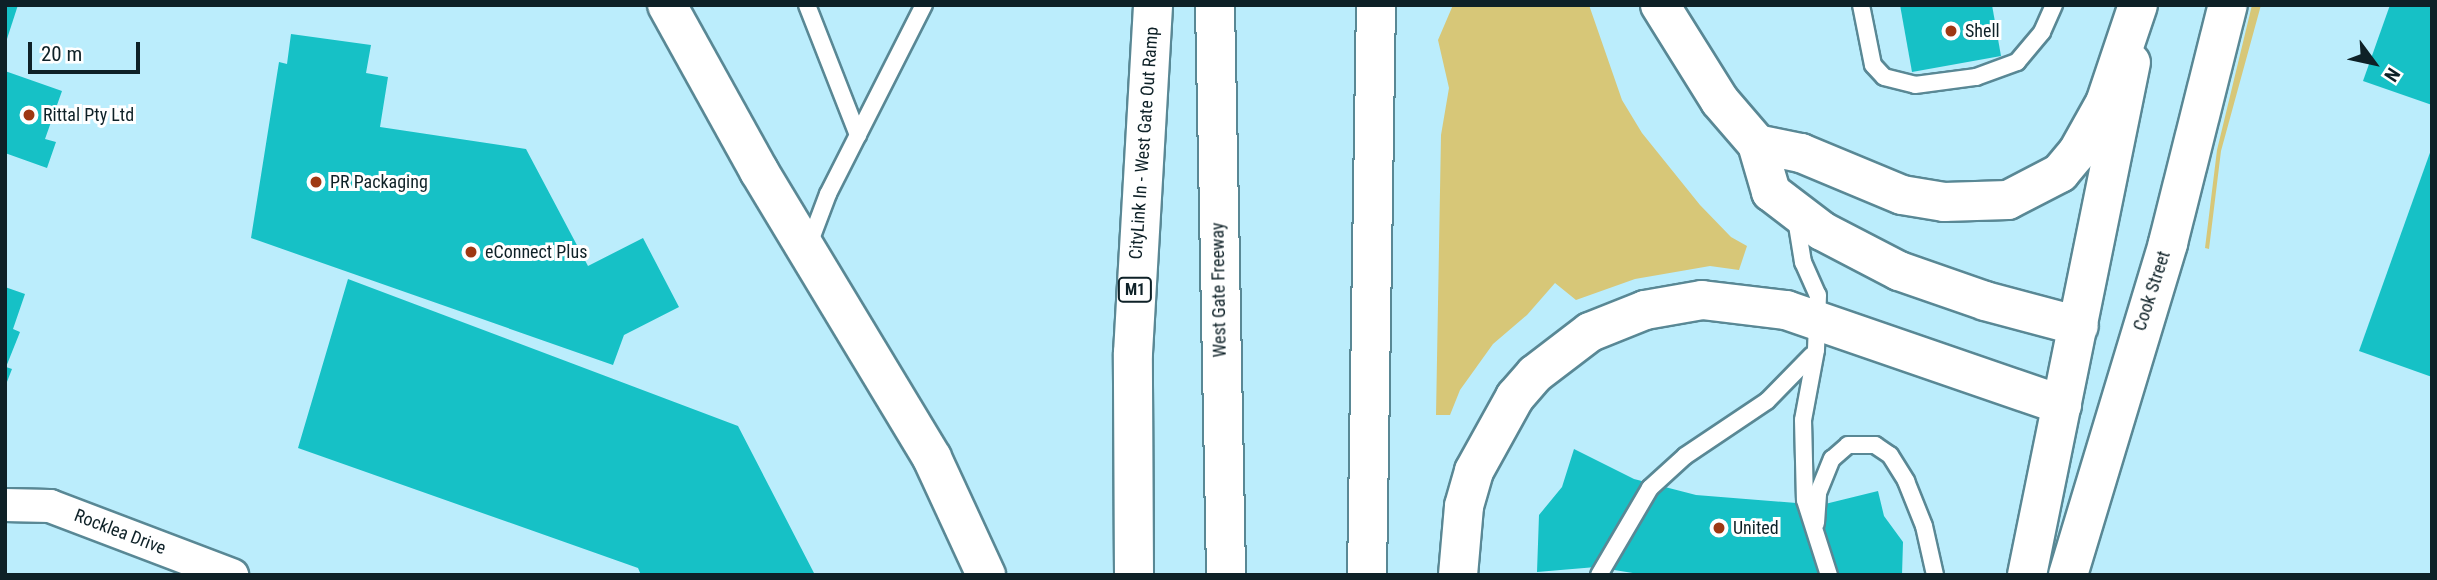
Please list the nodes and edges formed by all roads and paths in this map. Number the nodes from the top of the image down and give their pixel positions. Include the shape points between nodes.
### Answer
1 (667, 5) edge
2 (807, 5) edge
3 (925, 5) edge
4 (1153, 5) edge
5 (1215, 5) edge
6 (1376, 5) edge
7 (1660, 5) edge
8 (1861, 5) edge
9 (2054, 5) edge
10 (2140, 5) edge
11 (2228, 5) edge
12 (858, 135) junction
13 (1757, 144) junction
14 (1794, 209) junction
15 (807, 250) junction
16 (2079, 326) junction
17 (1817, 335) junction
18 (2136, 342) junction
19 (2062, 405) junction
20 (2113, 419) junction
21 (5, 505) edge
22 (1816, 544) junction
23 (232, 575) edge
24 (986, 575) edge
25 (1135, 575) edge
26 (1226, 575) edge
27 (1367, 575) edge
28 (1458, 575) edge
29 (1599, 575) edge
30 (1829, 575) edge
31 (1935, 575) edge
32 (2026, 575) edge
33 (2067, 575) edge

1 - 15 main road
2 - 12 lane
3 - 12 lane
4 - 25 main road, CityLink In - West Gate Out Ramp / M1 via 1133,353
5 - 26 main road, West Gate Freeway
6 - 27 main road
7 - 13 main road via 1720,101
8 - 9 lane via 1873,65 1884,77 1915,85 1976,77 2017,62 2042,33
10 - 13 main road via 2105,103 2077,153 2060,173 2008,200 1973,204 1902,195 1801,153
10 - 16 main road
11 - 18 main road, Cook Street via 2209,92
12 - 15 lane
13 - 14 main road via 1771,192
14 - 16 main road via 1822,231 1899,271
14 - 17 lane via 1803,262 1818,295
15 - 24 main road via 932,458
16 - 18 main road
16 - 19 main road
17 - 19 main road
17 - 22 lane via 1803,420 1802,469
17 - 28 main road via 1731,300 1673,303 1615,319 1560,353 1515,397 1479,460 1464,506
17 - 29 lane via 1767,401 1685,456 1658,480 1638,504
18 - 20 main road, Cook Street
19 - 20 main road
19 - 32 main road
20 - 33 main road, Cook Street
21 - 23 street, Rocklea Drive via 50,506
22 - 30 lane
22 - 31 lane via 1818,493 1827,470 1839,450 1867,443 1885,450 1901,472 1924,526

